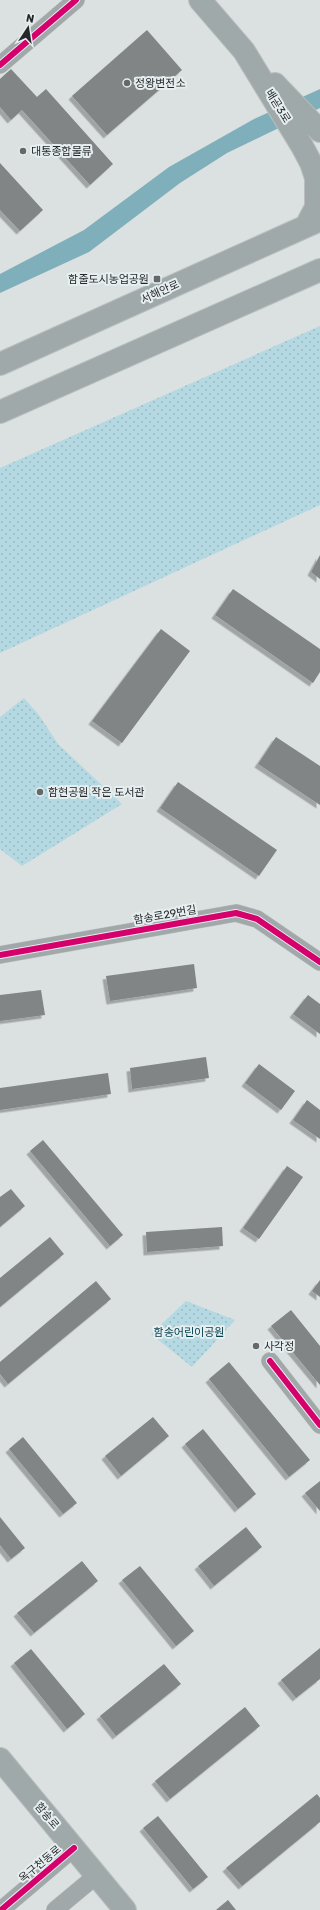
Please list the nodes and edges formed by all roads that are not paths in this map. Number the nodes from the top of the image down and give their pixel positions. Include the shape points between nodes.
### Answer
1 (76, 0) edge
2 (200, 0) edge
3 (244, 51) junction
4 (0, 65) edge
5 (320, 131) edge
6 (313, 223) edge
7 (320, 270) edge
8 (0, 364) edge
9 (0, 412) edge
10 (0, 955) edge
11 (320, 962) edge
12 (270, 1361) dead end
13 (320, 1425) edge
14 (0, 1759) edge
15 (74, 1848) junction
16 (97, 1875) junction
17 (0, 1910) edge
18 (55, 1910) edge
19 (126, 1910) edge

1 - 4 street
2 - 3 main road, 배곧3로
3 - 5 main road
3 - 6 main road, 배곧3로 via 305,151 316,178
6 - 8 main road, 서해안로
7 - 9 main road
10 - 11 street, 함송로29번길 via 236,913 257,919
12 - 13 street
14 - 15 main road, 함송로
15 - 16 main road, 함송로
15 - 17 street, 옥구천동로
16 - 18 street
16 - 19 main road, 함송로

